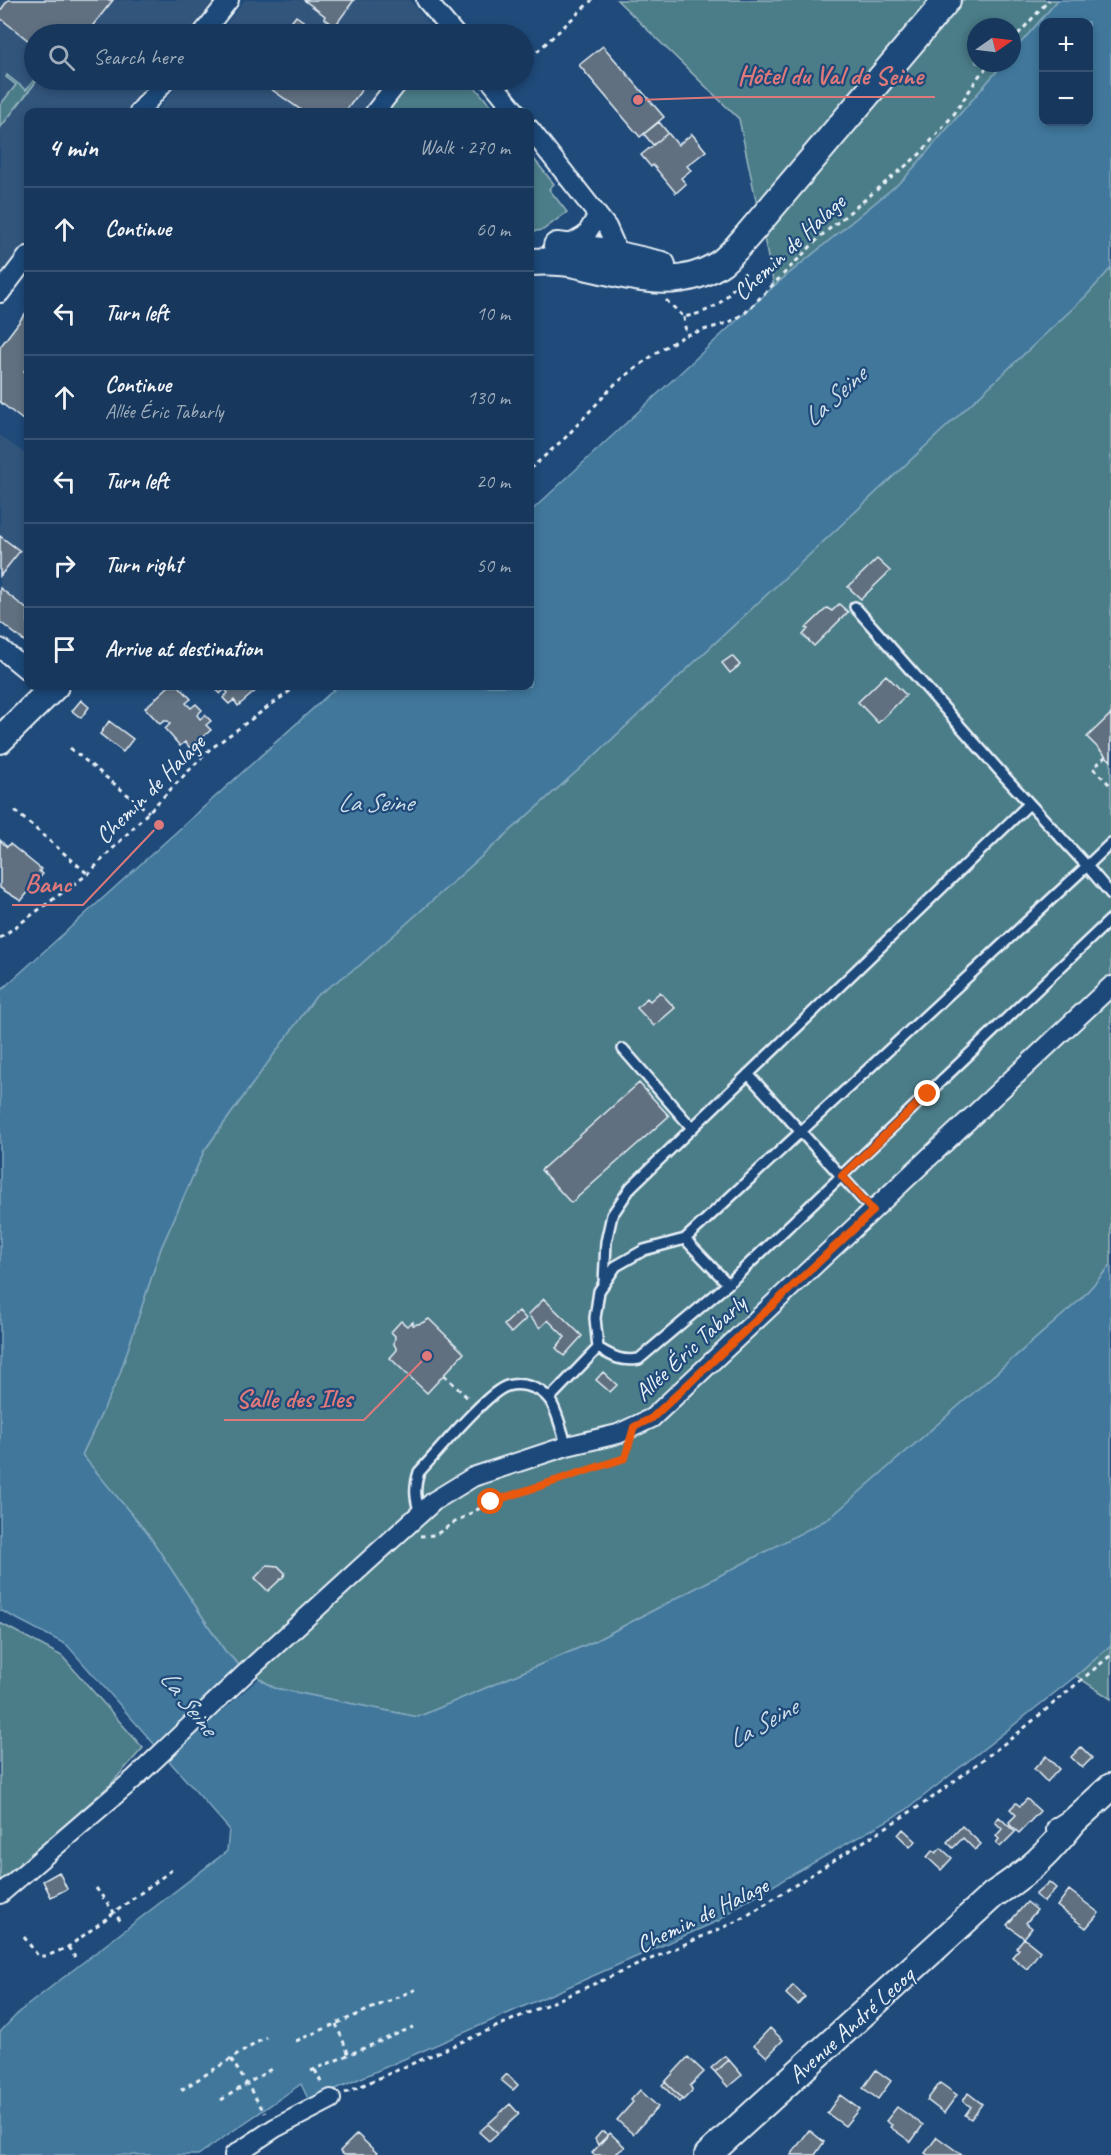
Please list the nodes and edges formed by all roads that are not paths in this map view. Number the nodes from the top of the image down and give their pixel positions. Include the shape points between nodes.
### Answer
1 (229, 0) edge
2 (426, 0) edge
3 (947, 0) edge
4 (210, 24) edge
5 (440, 24) edge
6 (158, 90) edge
7 (392, 90) edge
8 (498, 90) edge
9 (142, 108) edge
10 (378, 108) edge
11 (513, 108) edge
12 (534, 134) edge
13 (595, 215) junction
14 (534, 246) edge
15 (567, 246) junction
16 (24, 261) edge
17 (603, 261) junction
18 (534, 262) edge
19 (0, 293) edge
20 (855, 607) dead end
21 (0, 648) edge
22 (24, 668) edge
23 (48, 690) edge
24 (0, 740) edge
25 (1029, 804) junction
26 (1111, 843) edge
27 (1087, 866) junction
28 (1111, 894) edge
29 (1111, 919) edge
30 (1111, 986) edge
31 (623, 1049) dead end
32 (748, 1074) junction
33 (692, 1128) junction
34 (801, 1131) junction
35 (842, 1176) junction
36 (873, 1211) junction
37 (685, 1239) junction
38 (604, 1283) junction
39 (728, 1284) junction
40 (598, 1348) junction
41 (549, 1399) junction
42 (567, 1446) junction
43 (420, 1514) junction
44 (1111, 1787) edge
45 (0, 1894) edge
46 (330, 2099) road end
47 (234, 2155) edge
48 (708, 2155) edge

1 - 4 street
2 - 5 street
3 - 17 main road via 724,261 686,279 658,281
6 - 9 street
7 - 10 street
8 - 11 street
12 - 13 street
13 - 15 street via 586,235
13 - 17 street via 611,233 614,243
14 - 15 main road
15 - 17 main road
16 - 19 street
17 - 18 main road
20 - 25 lane
21 - 22 street
23 - 24 main road
25 - 27 lane
25 - 32 lane
26 - 27 lane
27 - 28 lane
27 - 34 lane
29 - 35 lane
30 - 36 street, Allée Éric Tabarly
31 - 33 lane
32 - 33 lane
32 - 34 lane
33 - 38 lane via 632,1186 612,1215
34 - 35 lane
34 - 37 lane
35 - 36 lane
35 - 39 lane
36 - 42 street, Allée Éric Tabarly via 652,1418 618,1434
37 - 38 lane via 644,1250 616,1266
37 - 39 lane
38 - 40 lane via 595,1318
39 - 40 lane via 639,1359 615,1359
40 - 41 lane
41 - 42 lane
41 - 43 lane via 540,1391 516,1384 505,1386 490,1397 418,1472 414,1495
42 - 43 street, Allée Éric Tabarly via 473,1477
43 - 45 street, Allée Éric Tabarly via 135,1778
44 - 48 main road, Avenue André Lecoq via 1074,1821 1049,1853 993,1895
46 - 47 street

